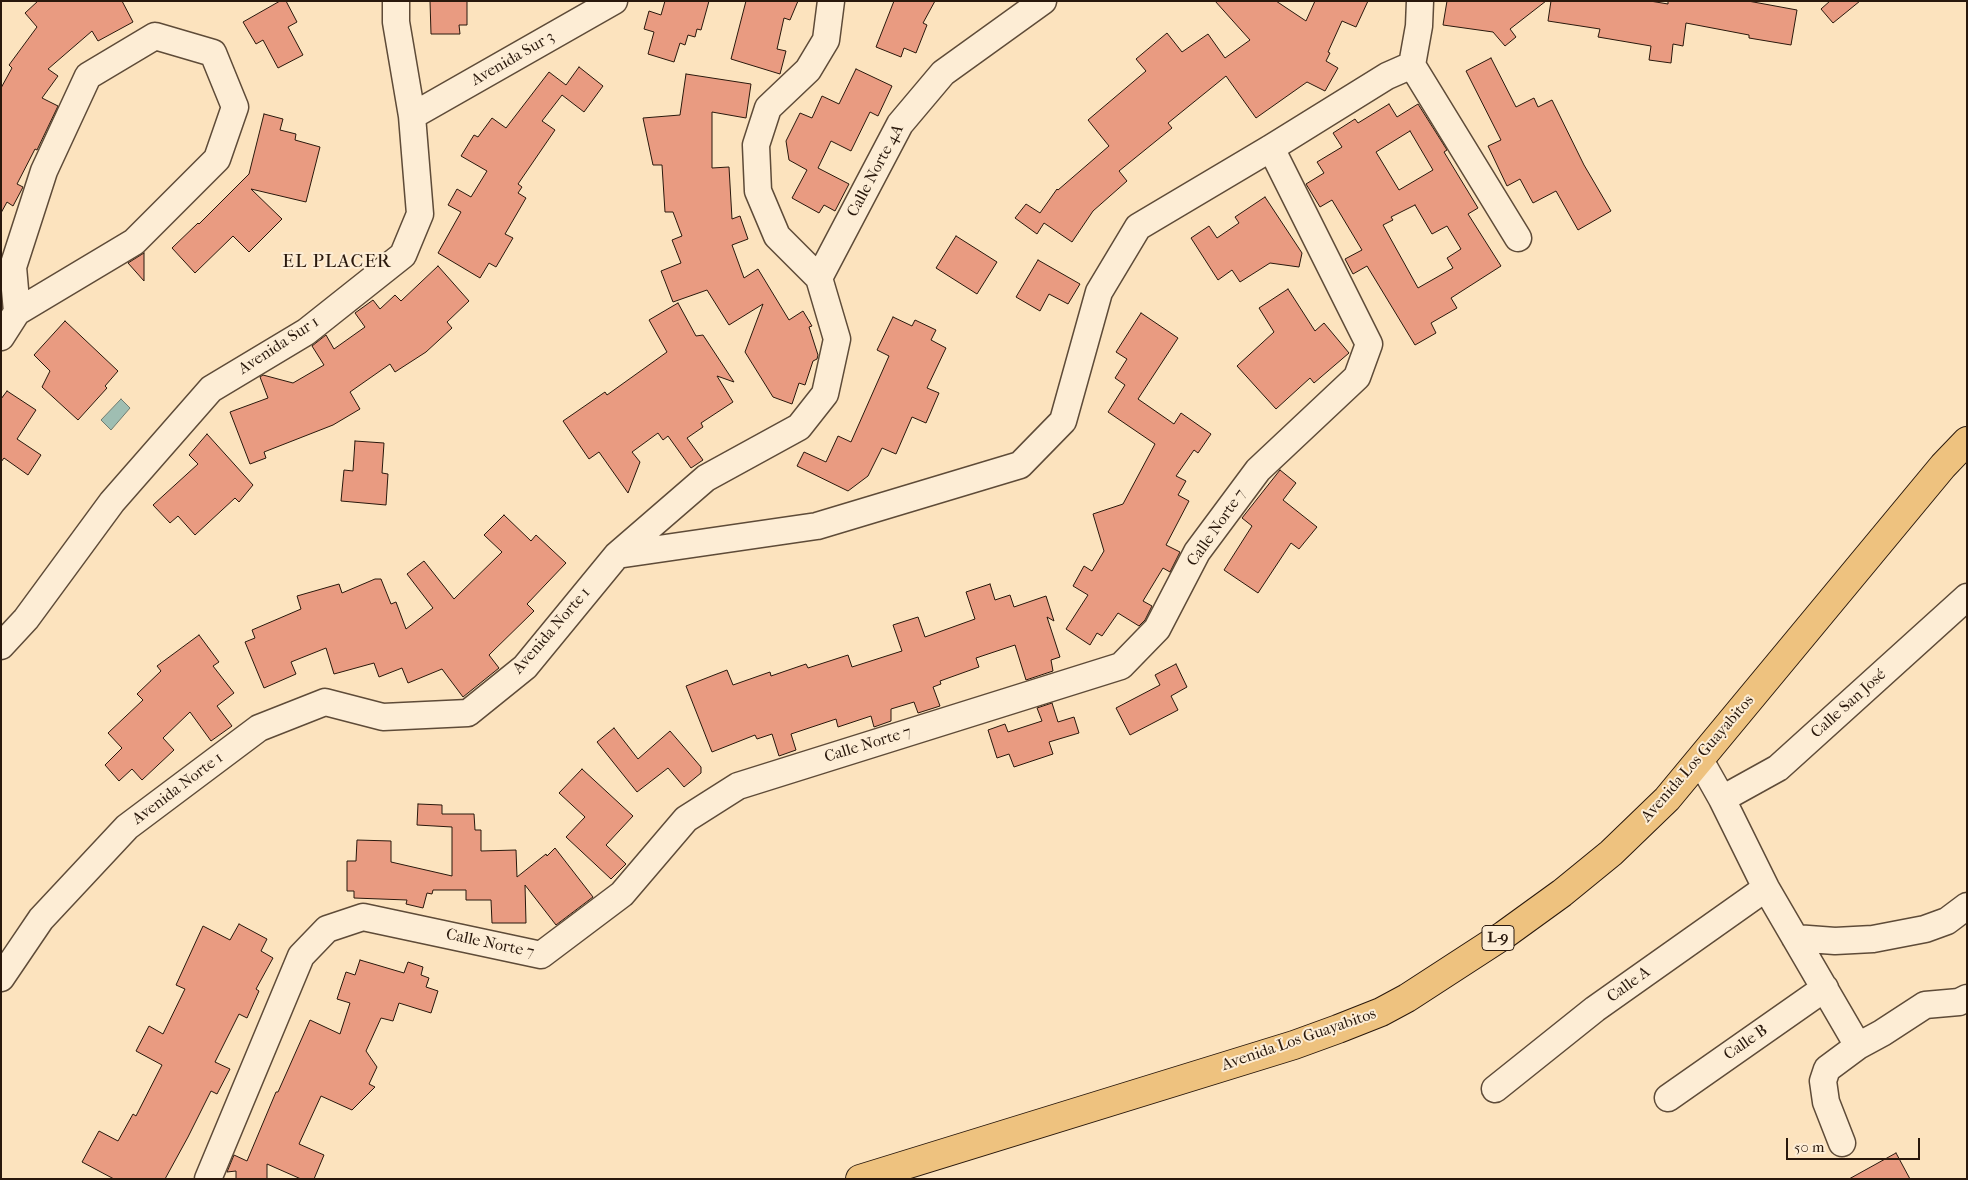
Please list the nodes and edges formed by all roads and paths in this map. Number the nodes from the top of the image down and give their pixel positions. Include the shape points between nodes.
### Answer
1 (396, 1) edge
2 (614, 1) edge
3 (1043, 1) edge
4 (1420, 1) edge
5 (832, 2) edge
6 (1412, 65) junction
7 (412, 116) junction
8 (1271, 148) junction
9 (1518, 238) dead end
10 (819, 278) junction
11 (18, 312) junction
12 (1, 337) edge
13 (1967, 441) edge
14 (617, 555) junction
15 (1967, 597) edge
16 (1, 646) edge
17 (1700, 760) junction
18 (1722, 799) junction
19 (1766, 888) junction
20 (1967, 906) edge
21 (1795, 938) junction
22 (1, 978) edge
23 (1825, 988) junction
24 (1967, 998) edge
25 (1858, 1046) junction
26 (1495, 1089) dead end
27 (1668, 1098) dead end
28 (1842, 1143) dead end
29 (208, 1179) edge
30 (860, 1179) edge

1 - 7 street, Avenida Sur 1 via 396,22
2 - 7 street, Avenida Sur 3
3 - 10 street, Calle Norte 4A via 943,73 900,124
4 - 6 street
5 - 10 street via 826,40 808,70 768,108 756,144 758,191 777,236
6 - 8 street via 1387,76
6 - 9 street
7 - 16 street, Avenida Sur 1 via 420,214 403,255 306,332 211,389 112,502 26,619
8 - 14 street via 1138,227 1099,292 1063,421 1020,465 817,526
8 - 29 street, Calle Norte 7 via 1369,344 1357,377 1258,470 1196,552 1157,630 1121,666 738,786 686,819 622,894 541,955 363,917 327,929 301,956
10 - 14 street, Avenida Norte 1 via 837,339 825,394 799,427 706,478
11 - 11 street via 134,242 217,159 235,106 213,53 155,36 88,76 44,171 13,267
11 - 12 street
13 - 17 main road, Avenida Los Guayabitos / L-9
14 - 22 street, Avenida Norte 1 via 525,667 468,713 383,717 325,702 259,728 127,827 41,919
15 - 18 street, Calle San José via 1778,768
17 - 18 street
17 - 30 main road, Avenida Los Guayabitos / L-9 via 1667,799 1611,853 1562,893 1439,977 1381,1012 1294,1045
18 - 19 street
19 - 21 street
19 - 26 street, Calle A via 1595,1009
20 - 21 street via 1947,921 1925,929 1873,939
21 - 23 street
23 - 25 street
23 - 27 street, Calle B
24 - 25 street via 1959,1002 1925,1005
25 - 28 street via 1827,1069 1823,1081 1826,1102

